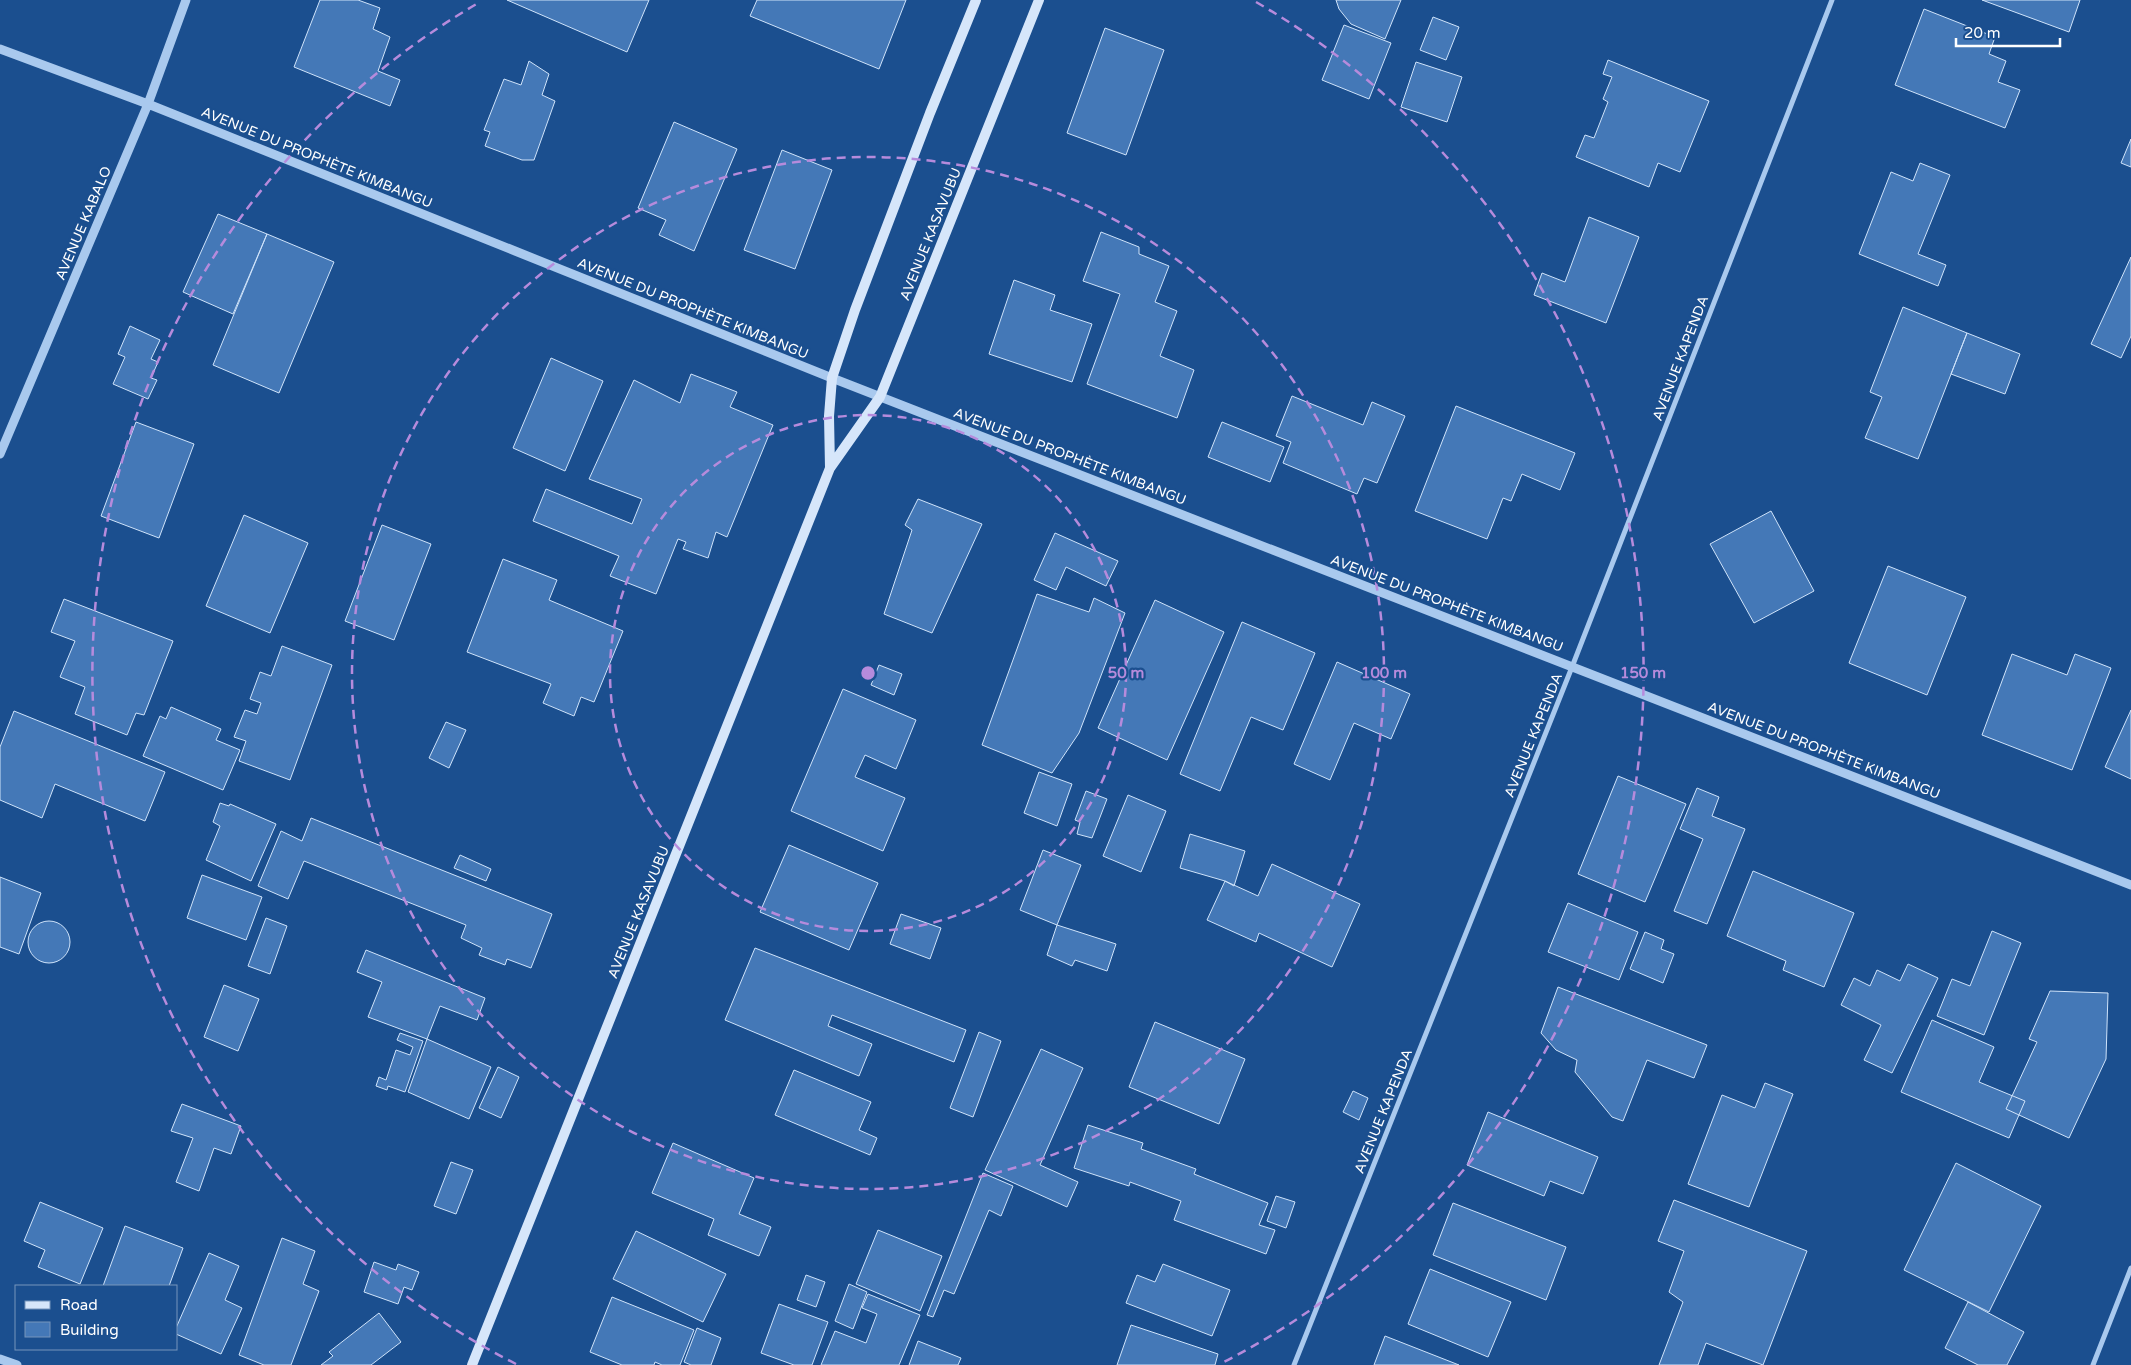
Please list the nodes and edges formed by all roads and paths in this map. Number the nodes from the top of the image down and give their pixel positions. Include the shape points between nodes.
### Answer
1 (186, 0) edge
2 (976, 0) edge
3 (1039, 0) edge
4 (1832, 0) edge
5 (0, 49) edge
6 (148, 104) junction
7 (832, 378) junction
8 (880, 397) junction
9 (0, 454) edge
10 (830, 468) junction
11 (1572, 667) junction
12 (2131, 885) edge
13 (2131, 1268) edge
14 (0, 1359) edge
15 (17, 1365) edge
16 (472, 1365) edge
17 (1294, 1365) edge
18 (2093, 1365) edge

1 - 6 street, AVENUE KABALO
2 - 7 main road, AVENUE KASAVUBU via 930,113
3 - 8 main road, AVENUE KASAVUBU
4 - 11 street, AVENUE KAPENDA
5 - 6 street, AVENUE DU PROPHÈTE KIMBANGU
6 - 7 street, AVENUE DU PROPHÈTE KIMBANGU
6 - 9 street, AVENUE KABALO
7 - 8 street, AVENUE DU PROPHÈTE KIMBANGU
7 - 10 main road, AVENUE KASAVUBU
8 - 10 main road, AVENUE KASAVUBU
8 - 11 street, AVENUE DU PROPHÈTE KIMBANGU
10 - 16 main road, AVENUE KASAVUBU
11 - 12 street, AVENUE DU PROPHÈTE KIMBANGU
11 - 17 street, AVENUE KAPENDA
13 - 18 street
14 - 15 street

